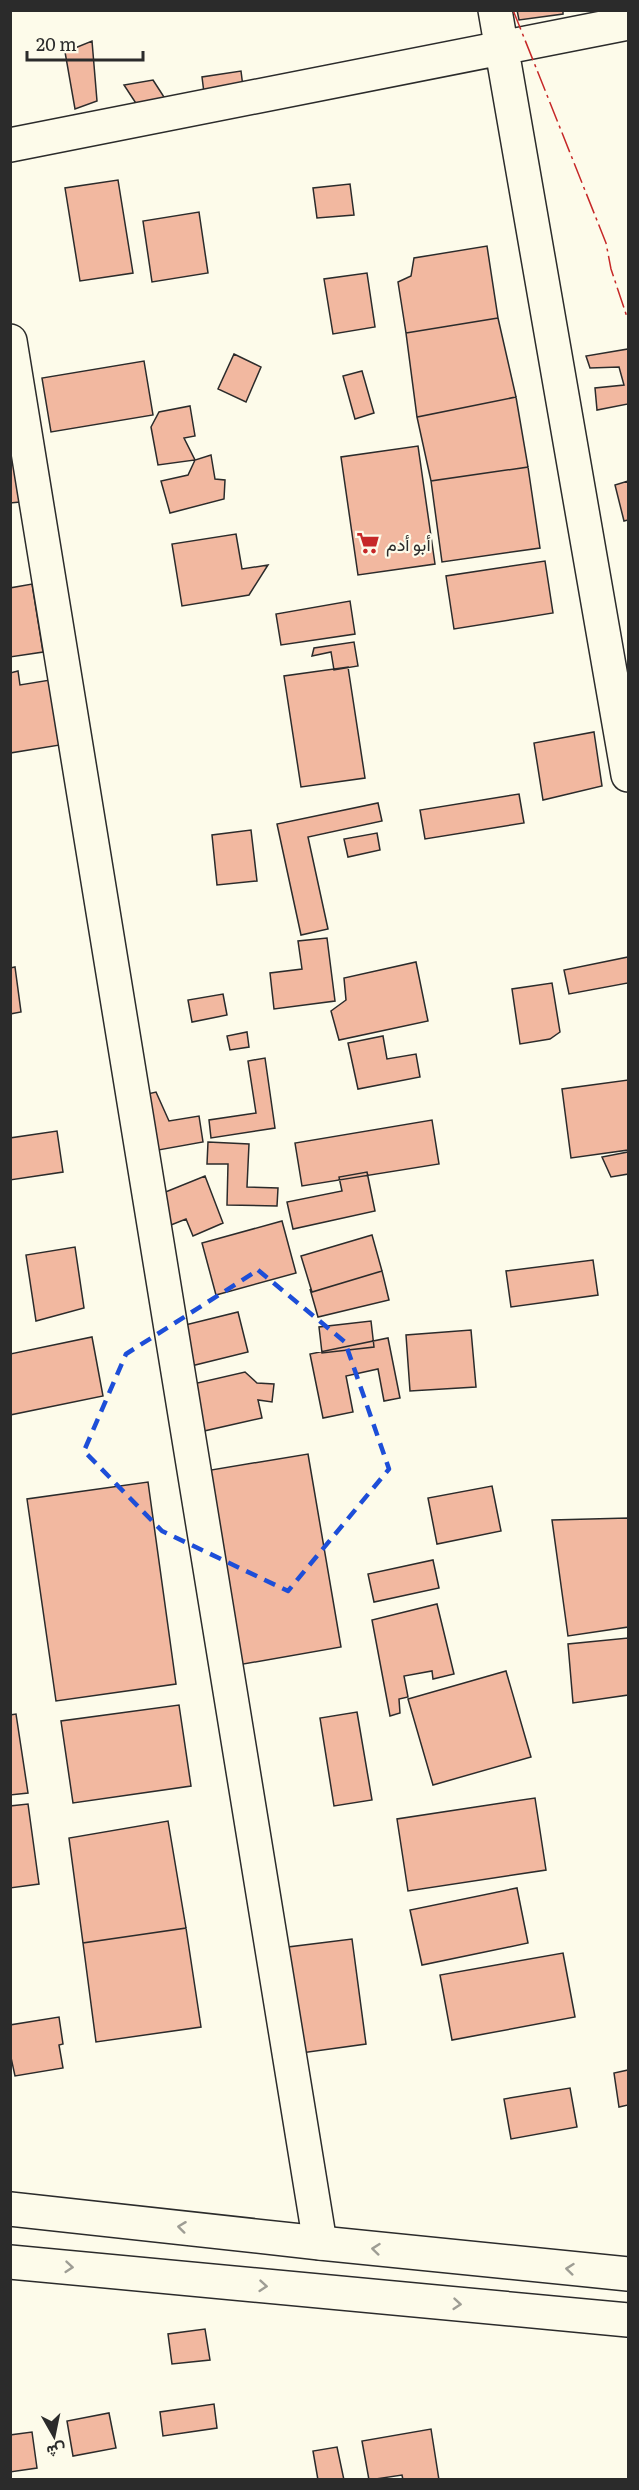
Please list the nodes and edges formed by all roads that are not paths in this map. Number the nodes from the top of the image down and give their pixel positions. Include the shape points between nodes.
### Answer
1 (495, 10) edge
2 (628, 23) edge
3 (502, 48) junction
4 (10, 145) edge
5 (10, 341) edge
6 (628, 775) edge
7 (10, 2209) edge
8 (320, 2243) junction
9 (10, 2262) edge
10 (628, 2274) edge
11 (628, 2320) edge

1 - 3 main road
2 - 3 main road
3 - 4 main road
3 - 6 main road
5 - 8 main road
8 -> 7 main road
10 -> 8 main road
9 -> 11 main road

